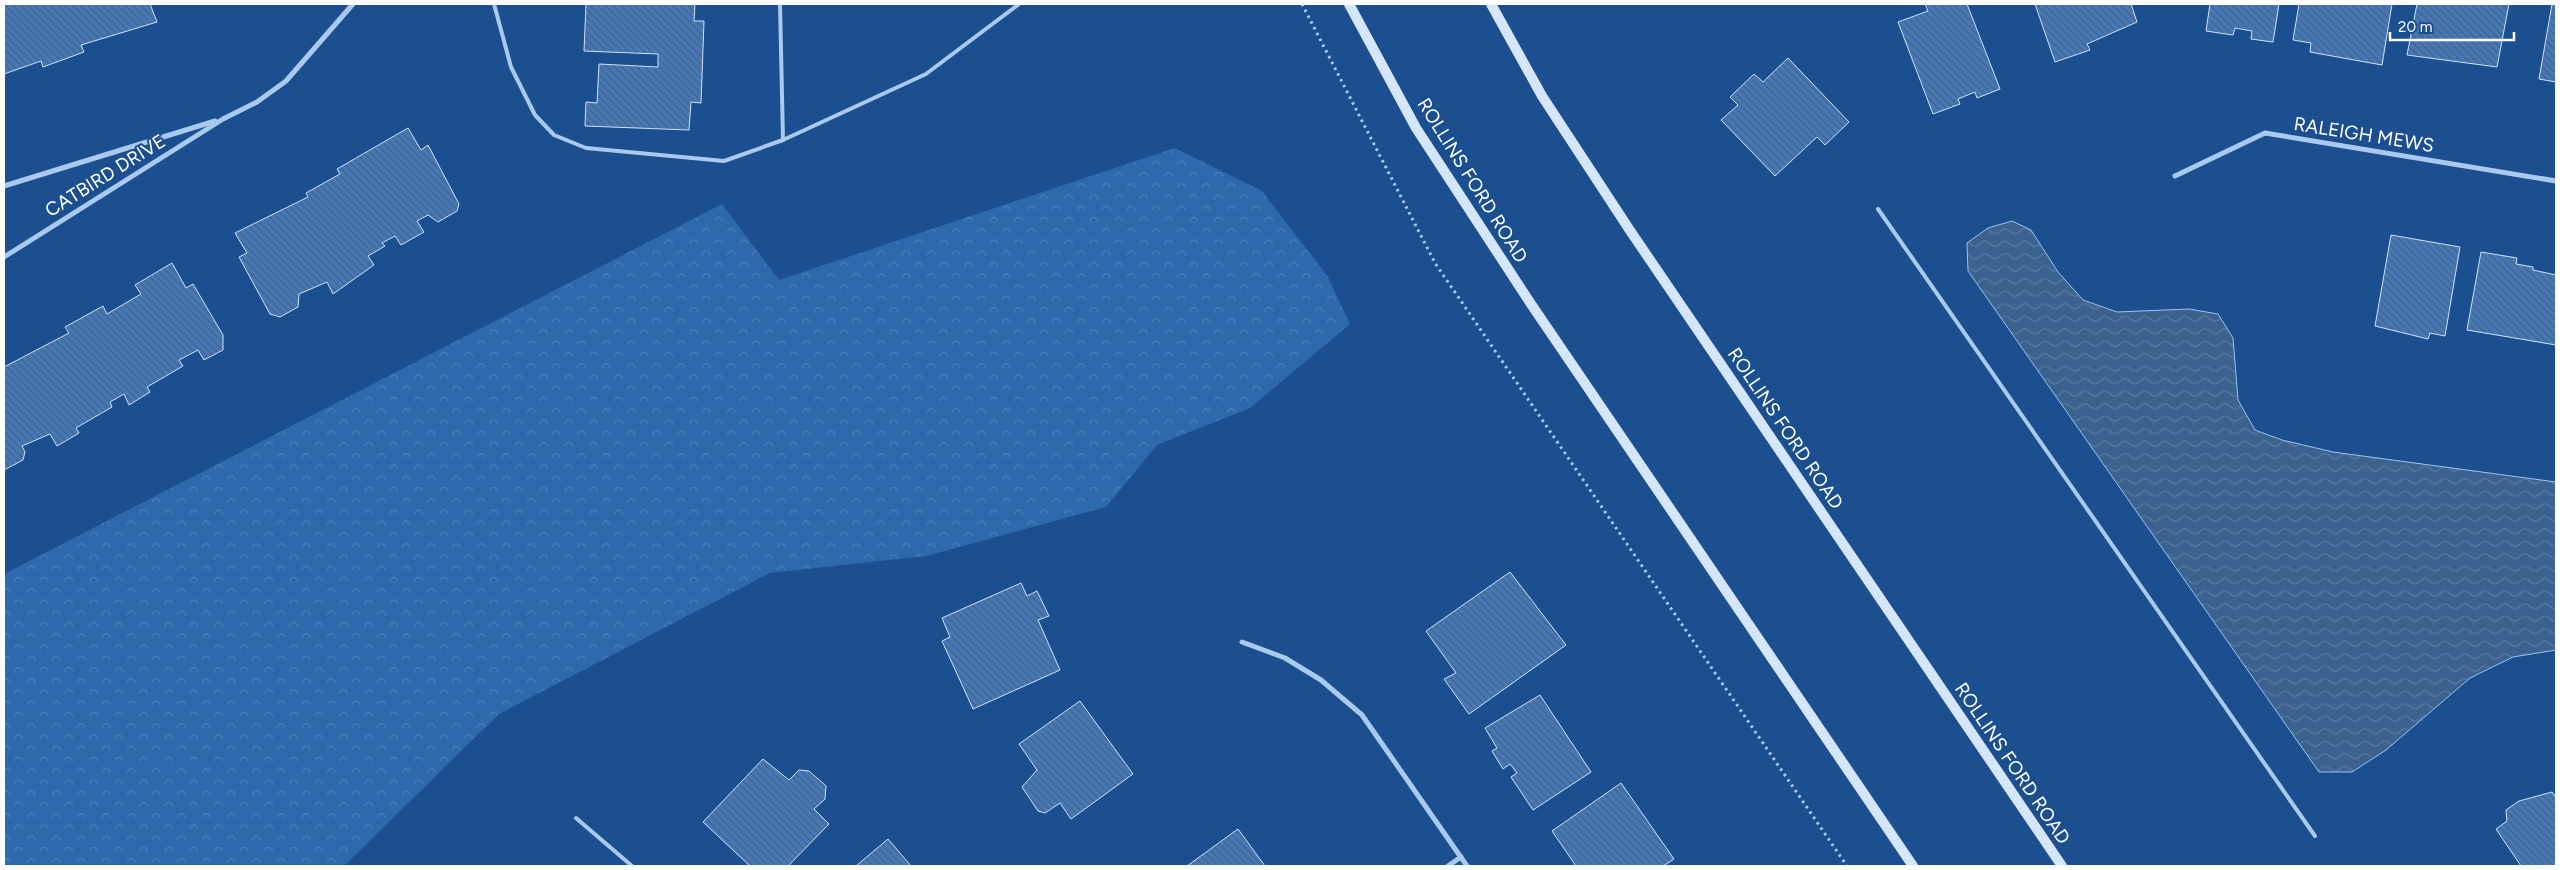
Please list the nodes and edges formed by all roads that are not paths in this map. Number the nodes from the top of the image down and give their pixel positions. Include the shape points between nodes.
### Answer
1 (353, 4) edge
2 (494, 4) edge
3 (780, 4) edge
4 (1019, 4) edge
5 (1349, 4) edge
6 (1491, 4) edge
7 (223, 119) junction
8 (783, 140) junction
9 (2176, 176) dead end
10 (2556, 181) edge
11 (4, 186) edge
12 (1878, 209) dead end
13 (4, 257) edge
14 (1242, 642) dead end
15 (576, 818) dead end
16 (2315, 836) dead end
17 (1461, 857) junction
18 (632, 866) edge
19 (1448, 866) edge
20 (1467, 866) edge
21 (1913, 866) edge
22 (2062, 866) edge

1 - 7 street, CATBIRD DRIVE via 286,82 257,102
2 - 8 lane via 512,67 535,115 554,136 586,148 724,161
3 - 8 lane
4 - 8 lane via 926,74
5 - 21 main road, ROLLINS FORD ROAD via 1416,128 1510,272
6 - 22 main road, ROLLINS FORD ROAD via 1542,96 1629,229
7 - 11 street, CATBIRD DRIVE
7 - 13 street, CATBIRD DRIVE
9 - 10 street, RALEIGH MEWS via 2265,133
12 - 16 lane
14 - 17 street via 1284,658 1321,680 1362,715
15 - 18 lane
17 - 19 street
17 - 20 street

